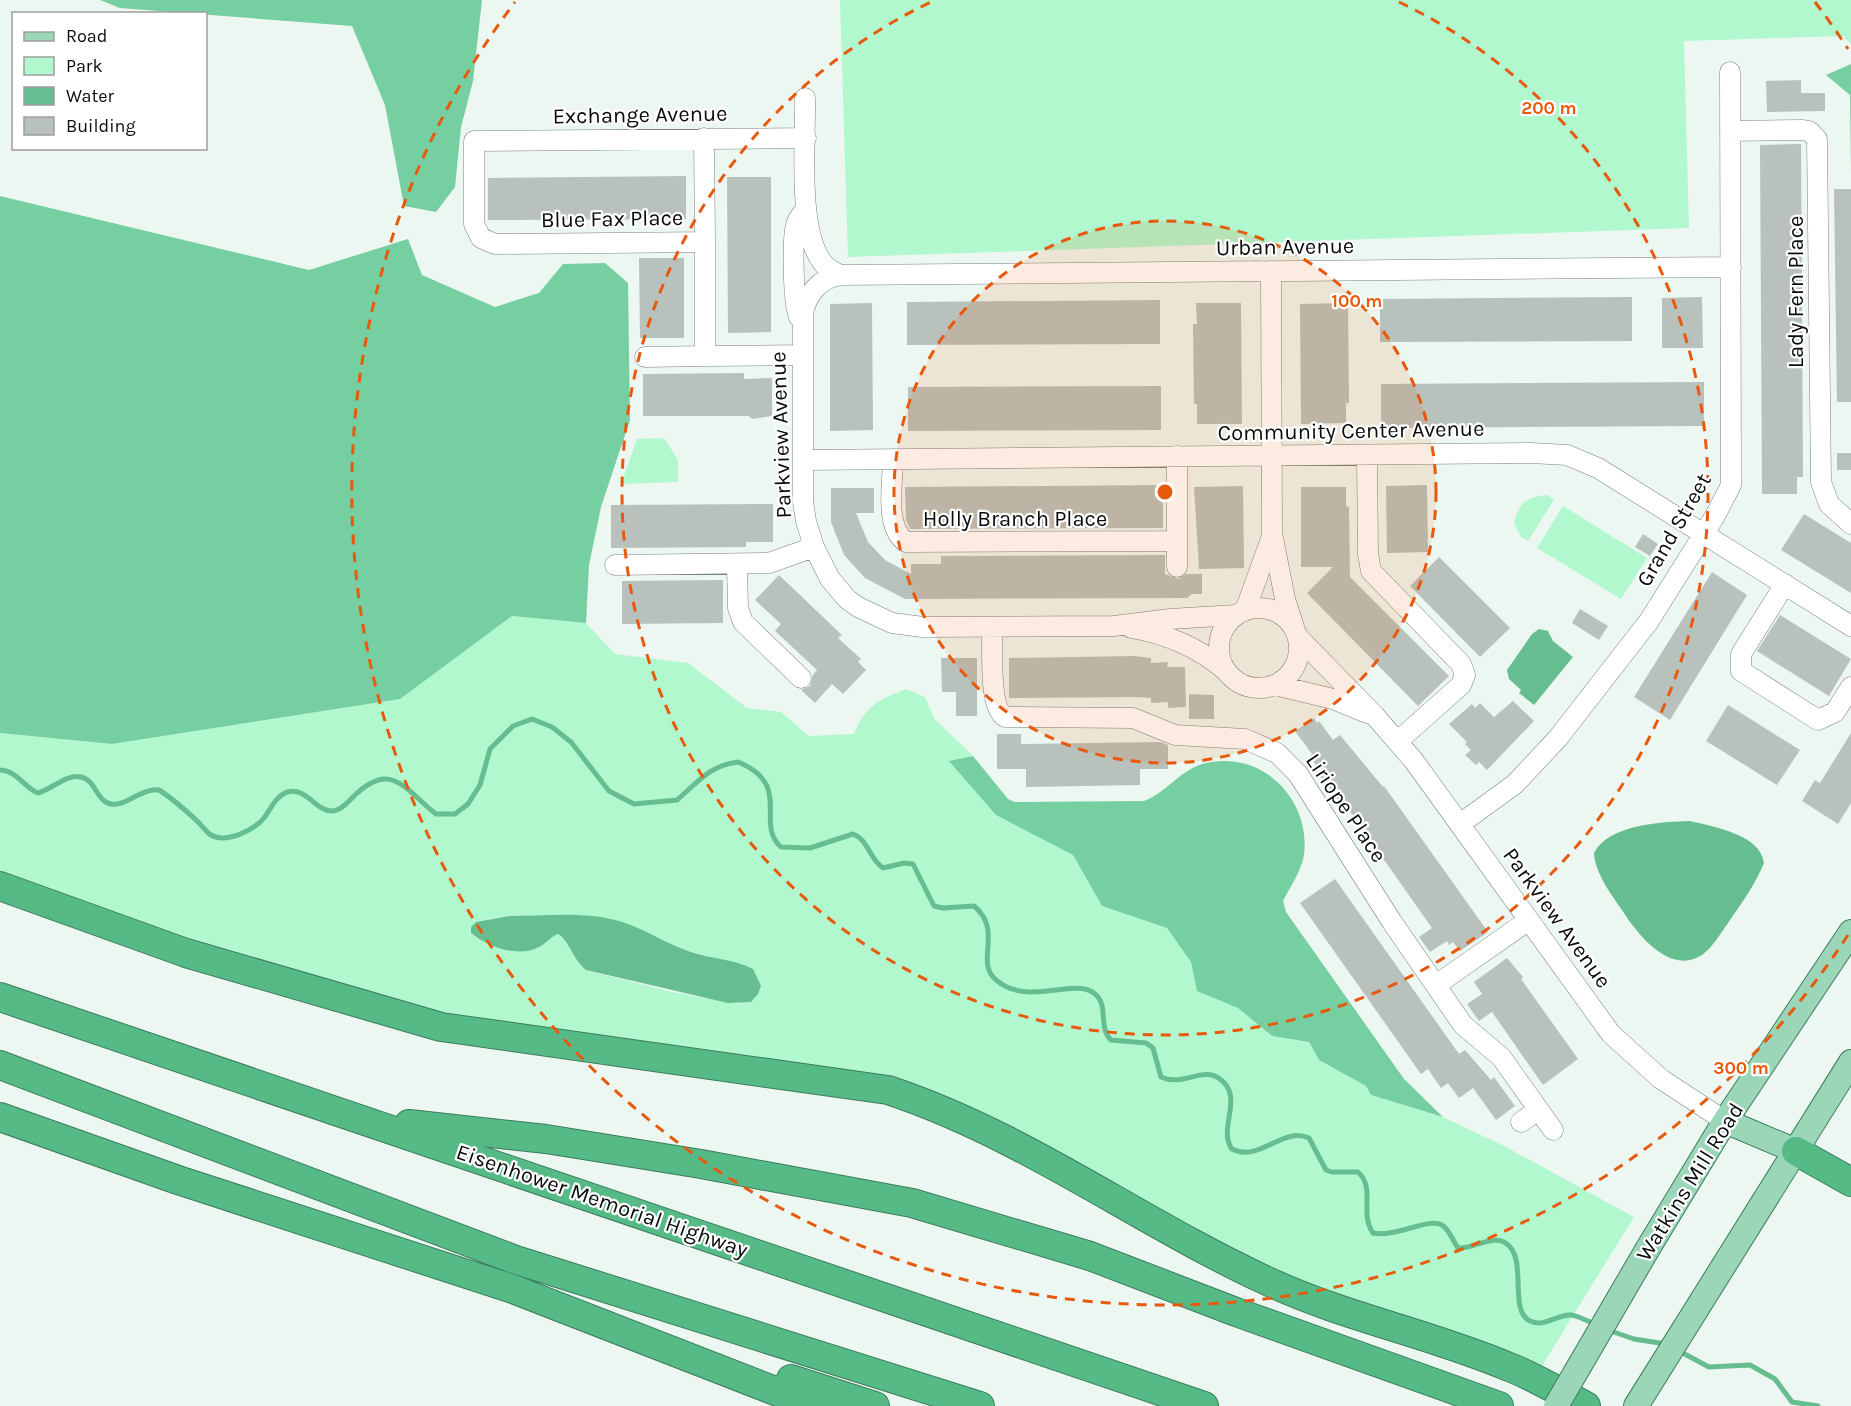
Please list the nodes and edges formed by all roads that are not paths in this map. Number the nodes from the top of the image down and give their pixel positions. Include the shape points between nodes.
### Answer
1 (1730, 72) dead end
2 (805, 98) dead end
3 (1730, 130) junction
4 (704, 138) junction
5 (806, 138) junction
6 (474, 141) joint
7 (806, 209) junction
8 (705, 242) junction
9 (1731, 267) junction
10 (1271, 271) junction
11 (840, 275) junction
12 (802, 323) junction
13 (803, 355) junction
14 (705, 356) junction
15 (645, 357) dead end
16 (1367, 454) junction
17 (1272, 455) junction
18 (1177, 456) junction
19 (893, 459) junction
20 (803, 460) junction
21 (1851, 524) edge
22 (1272, 533) junction
23 (1704, 534) junction
24 (1177, 541) junction
25 (814, 547) junction
26 (615, 565) dead end
27 (737, 565) junction
28 (1177, 567) dead end
29 (1785, 584) junction
30 (1241, 613) junction
31 (1114, 626) junction
32 (1851, 626) edge
33 (993, 627) junction
34 (1296, 632) junction
35 (1227, 672) junction
36 (801, 678) dead end
37 (1275, 685) junction
38 (1851, 687) edge
39 (1375, 716) junction
40 (1398, 741) junction
41 (1460, 824) junction
42 (0, 886) edge
43 (1529, 920) junction
44 (1851, 932) edge
45 (1436, 985) junction
46 (0, 997) edge
47 (1851, 1062) edge
48 (0, 1065) edge
49 (1538, 1110) junction
50 (0, 1117) edge
51 (357, 1118) junction
52 (1725, 1121) junction
53 (1521, 1122) dead end
54 (1552, 1130) dead end
55 (1796, 1151) junction
56 (1851, 1182) edge
57 (633, 1334) junction
58 (814, 1406) edge
59 (875, 1406) edge
60 (980, 1406) edge
61 (1204, 1406) edge
62 (1499, 1406) edge
63 (1556, 1406) edge
64 (1586, 1406) edge
65 (1636, 1406) edge

1 - 3 street, Grand Street
2 - 5 street, Parkview Avenue
3 - 9 street, Grand Street
3 - 21 street, Lady Fern Place via 1803,130 1817,140 1821,482 1829,504
4 - 5 street, Exchange Avenue
4 - 6 street, Exchange Avenue
4 - 8 street
5 - 7 street, Parkview Avenue
6 - 8 street, Blue Fax Place via 474,224 487,242
7 - 11 street via 816,253
7 - 12 street, Parkview Avenue via 797,221 795,233 795,301
8 - 14 street, Blue Fax Place
9 - 10 street, Urban Avenue
9 - 23 street, Grand Street via 1732,474 1727,496
10 - 11 street, Urban Avenue
10 - 17 street
11 - 12 street, Urban Avenue via 813,290 805,303
12 - 13 street, Parkview Avenue
13 - 14 street
13 - 20 street, Parkview Avenue
14 - 15 street
16 - 17 street, Community Center Avenue
16 - 23 street, Community Center Avenue via 1567,455 1598,468
16 - 40 street via 1371,571 1461,664 1465,675 1461,685
17 - 18 street, Community Center Avenue
17 - 22 street
18 - 19 street, Community Center Avenue
18 - 24 street
19 - 20 street, Community Center Avenue
19 - 24 street, Holly Branch Place via 893,522 906,542
20 - 25 street, Parkview Avenue via 803,502
22 - 30 street
22 - 34 street
23 - 29 street, Community Center Avenue
23 - 41 street, Grand Street via 1634,642 1544,755 1515,784
24 - 28 street
25 - 27 street via 781,561
25 - 33 street, Parkview Avenue via 837,588 874,616 908,626
26 - 27 street
27 - 36 street via 738,608 743,622
29 - 32 street, Community Center Avenue
29 - 38 street via 1741,654 1741,671 1818,720 1835,712
30 - 31 street, Parkview Avenue
30 - 34 street via 1267,608 1278,612
30 - 35 street via 1223,631 1220,641
31 - 33 street, Parkview Avenue
31 - 35 street, Parkview Avenue via 1182,642
33 - 45 street, Liriope Place via 994,702 1005,717 1133,718 1175,735 1245,739 1284,758 1308,788
34 - 37 street via 1298,660 1285,679
34 - 39 street, Parkview Avenue
35 - 37 street via 1234,680 1254,688
37 - 39 street, Parkview Avenue via 1333,699
39 - 40 street, Parkview Avenue
40 - 41 street, Parkview Avenue
41 - 43 street, Parkview Avenue
42 - 64 highway via 186,953 441,1026 888,1090 940,1107 998,1134 1234,1266 1298,1296 1510,1367
43 - 45 street
43 - 52 street, Parkview Avenue via 1611,1034 1661,1079
44 - 52 main road, Watkins Mill Road
45 - 49 street, Liriope Place via 1471,1034 1501,1057
46 - 51 highway, Eisenhower Memorial Highway
47 - 55 main road
48 - 60 highway via 516,1260
49 - 53 street
49 - 54 street, Liriope Place
50 - 57 highway via 178,1180 513,1289
51 - 61 highway, Eisenhower Memorial Highway
51 - 62 highway via 546,1139 912,1203 1090,1256
52 - 55 main road
52 - 63 main road, Watkins Mill Road, bridge
55 - 56 highway
55 - 65 main road
57 - 58 highway
57 - 59 highway

